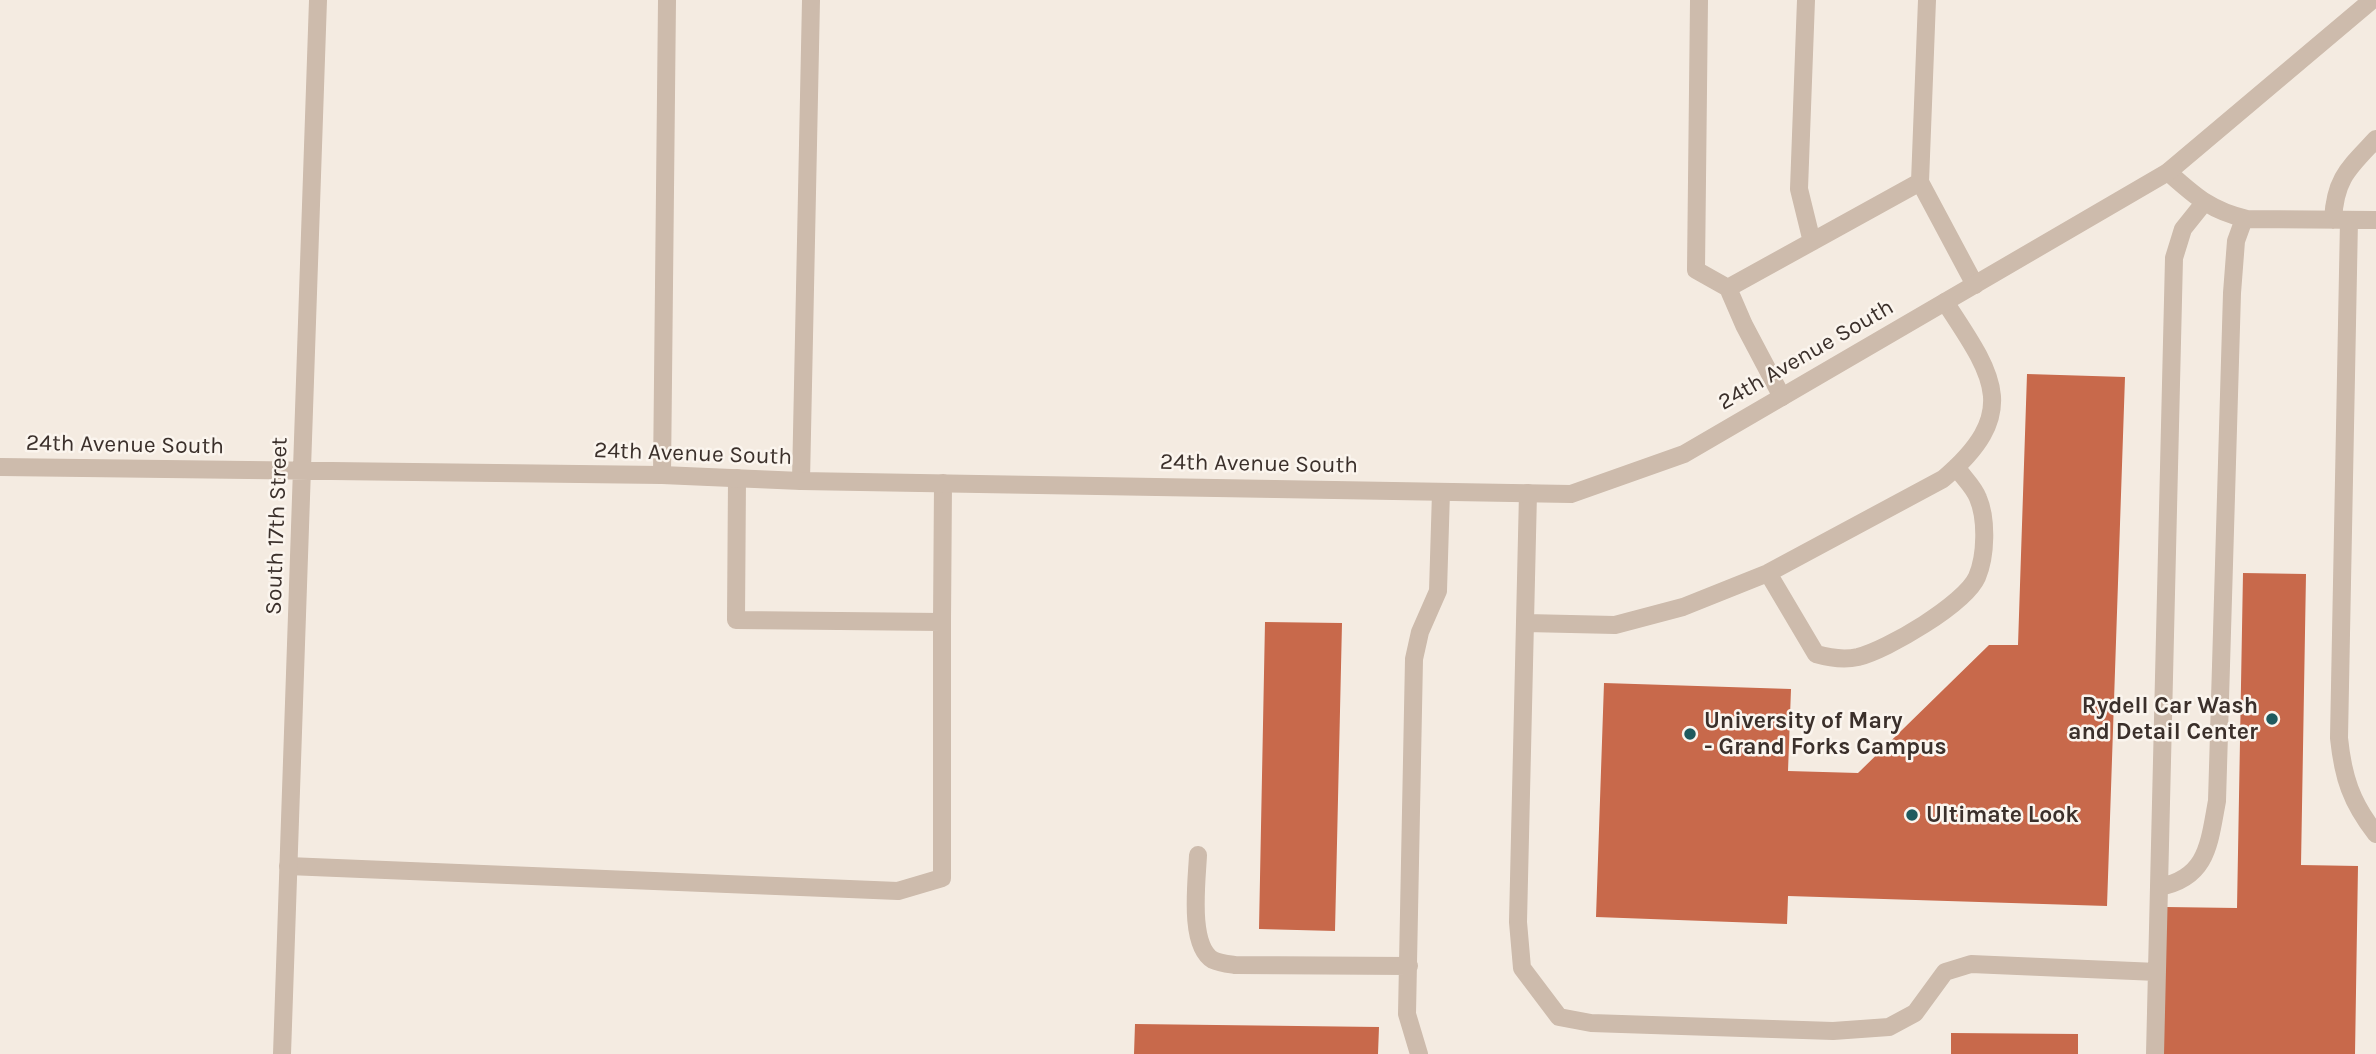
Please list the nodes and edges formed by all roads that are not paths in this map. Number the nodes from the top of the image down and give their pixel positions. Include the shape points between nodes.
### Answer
1 (318, 0) edge
2 (667, 0) edge
3 (811, 0) edge
4 (1699, 0) edge
5 (1806, 0) edge
6 (1927, 0) edge
7 (2372, 0) edge
8 (2376, 139) edge
9 (2168, 172) junction
10 (1920, 182) junction
11 (2203, 204) junction
12 (2244, 219) junction
13 (2342, 220) junction
14 (2376, 220) edge
15 (1812, 242) junction
16 (1975, 285) junction
17 (1728, 288) junction
18 (1945, 302) junction
19 (1782, 397) junction
20 (0, 467) edge
21 (1956, 467) junction
22 (303, 473) junction
23 (662, 475) junction
24 (737, 478) junction
25 (801, 481) junction
26 (943, 483) junction
27 (1441, 492) junction
28 (1528, 493) junction
29 (1768, 573) junction
30 (942, 622) junction
31 (1525, 623) junction
32 (2376, 834) edge
33 (1198, 855) dead end
34 (288, 866) junction
35 (2159, 887) junction
36 (1409, 966) junction
37 (2157, 972) junction
38 (282, 1054) edge
39 (1419, 1054) edge
40 (2155, 1054) edge

1 - 22 street, South 17th Street
2 - 23 street
3 - 25 street
4 - 17 street via 1696,270
5 - 15 street via 1799,189
6 - 10 street
7 - 9 street, 24th Avenue South
8 - 13 street via 2341,177 2334,196
9 - 11 street
9 - 16 street, 24th Avenue South
10 - 15 street
10 - 16 street
11 - 12 street
11 - 35 street via 2183,229 2174,258
12 - 13 street
12 - 35 street via 2236,241 2232,293 2217,801 2208,850 2190,877
13 - 14 street
13 - 32 street via 2339,738 2343,779
15 - 17 street
16 - 18 street, 24th Avenue South
17 - 19 street
18 - 19 street, 24th Avenue South
18 - 21 street via 1984,361 1993,390 1987,424 1968,457
19 - 28 street, 24th Avenue South via 1684,454 1571,494
20 - 22 street, 24th Avenue South
21 - 29 street via 1943,479
21 - 29 street via 1978,496 1983,519 1977,576 1967,593 1891,644 1858,657 1830,659 1816,653
22 - 23 street, 24th Avenue South
22 - 34 street, South 17th Street
23 - 24 street, 24th Avenue South
24 - 25 street, 24th Avenue South
24 - 30 street via 736,620
25 - 26 street, 24th Avenue South
26 - 27 street, 24th Avenue South
26 - 30 street
27 - 28 street, 24th Avenue South
27 - 36 street via 1438,591 1414,659
28 - 31 street
29 - 31 street via 1615,625
30 - 34 street via 942,877 898,891
31 - 37 street via 1518,922 1522,968 1559,1017 1591,1024 1833,1031 1889,1027 1916,1013 1945,972 1970,964
33 - 36 street via 1197,928 1212,960 1235,965
34 - 38 street, South 17th Street
35 - 37 street
36 - 39 street via 1408,1014
37 - 40 street

